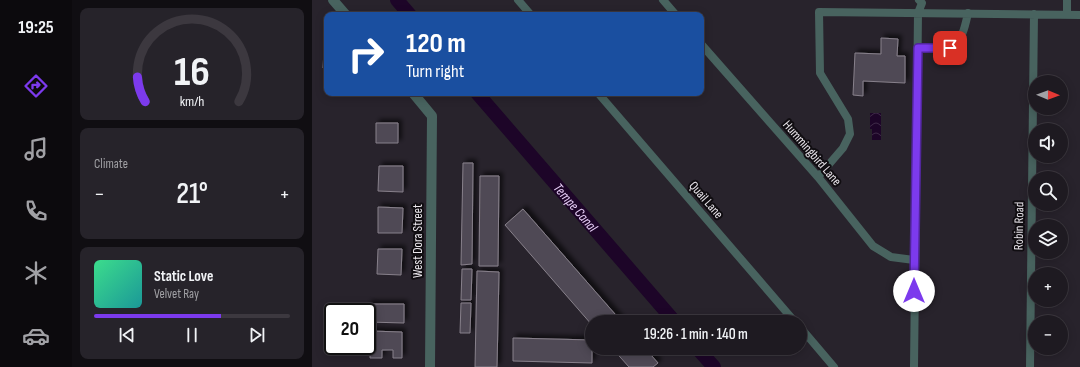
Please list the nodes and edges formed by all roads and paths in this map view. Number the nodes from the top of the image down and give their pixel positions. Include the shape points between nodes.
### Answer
1 (333, 0) edge
2 (518, 0) edge
3 (663, 0) edge
4 (919, 0) edge
5 (1067, 0) edge
6 (343, 12) edge
7 (528, 12) edge
8 (673, 12) edge
9 (918, 13) junction
10 (968, 13) junction
11 (1034, 14) junction
12 (1067, 14) junction
13 (1080, 15) edge
14 (704, 47) edge
15 (918, 48) junction
16 (415, 96) edge
17 (601, 96) edge
18 (818, 177) junction
19 (914, 260) junction
20 (789, 315) edge
21 (807, 335) edge
22 (430, 367) edge
23 (834, 367) edge
24 (914, 367) edge
25 (1030, 367) edge

1 - 6 street
2 - 7 lane
3 - 8 lane
4 - 9 lane via 922,3
5 - 12 lane
9 - 10 lane
9 - 15 lane
9 - 18 lane via 819,12 820,73 848,118 850,134 843,148
10 - 11 lane
10 - 15 lane via 965,29 958,42 950,48
11 - 12 lane
11 - 25 lane, Robin Road
12 - 13 lane
14 - 18 lane, Hummingbird Lane
15 - 19 lane
16 - 22 street, West Dora Street via 432,116
17 - 20 lane, Quail Lane
18 - 19 lane, Hummingbird Lane via 873,246 891,257
19 - 24 lane
21 - 23 lane

